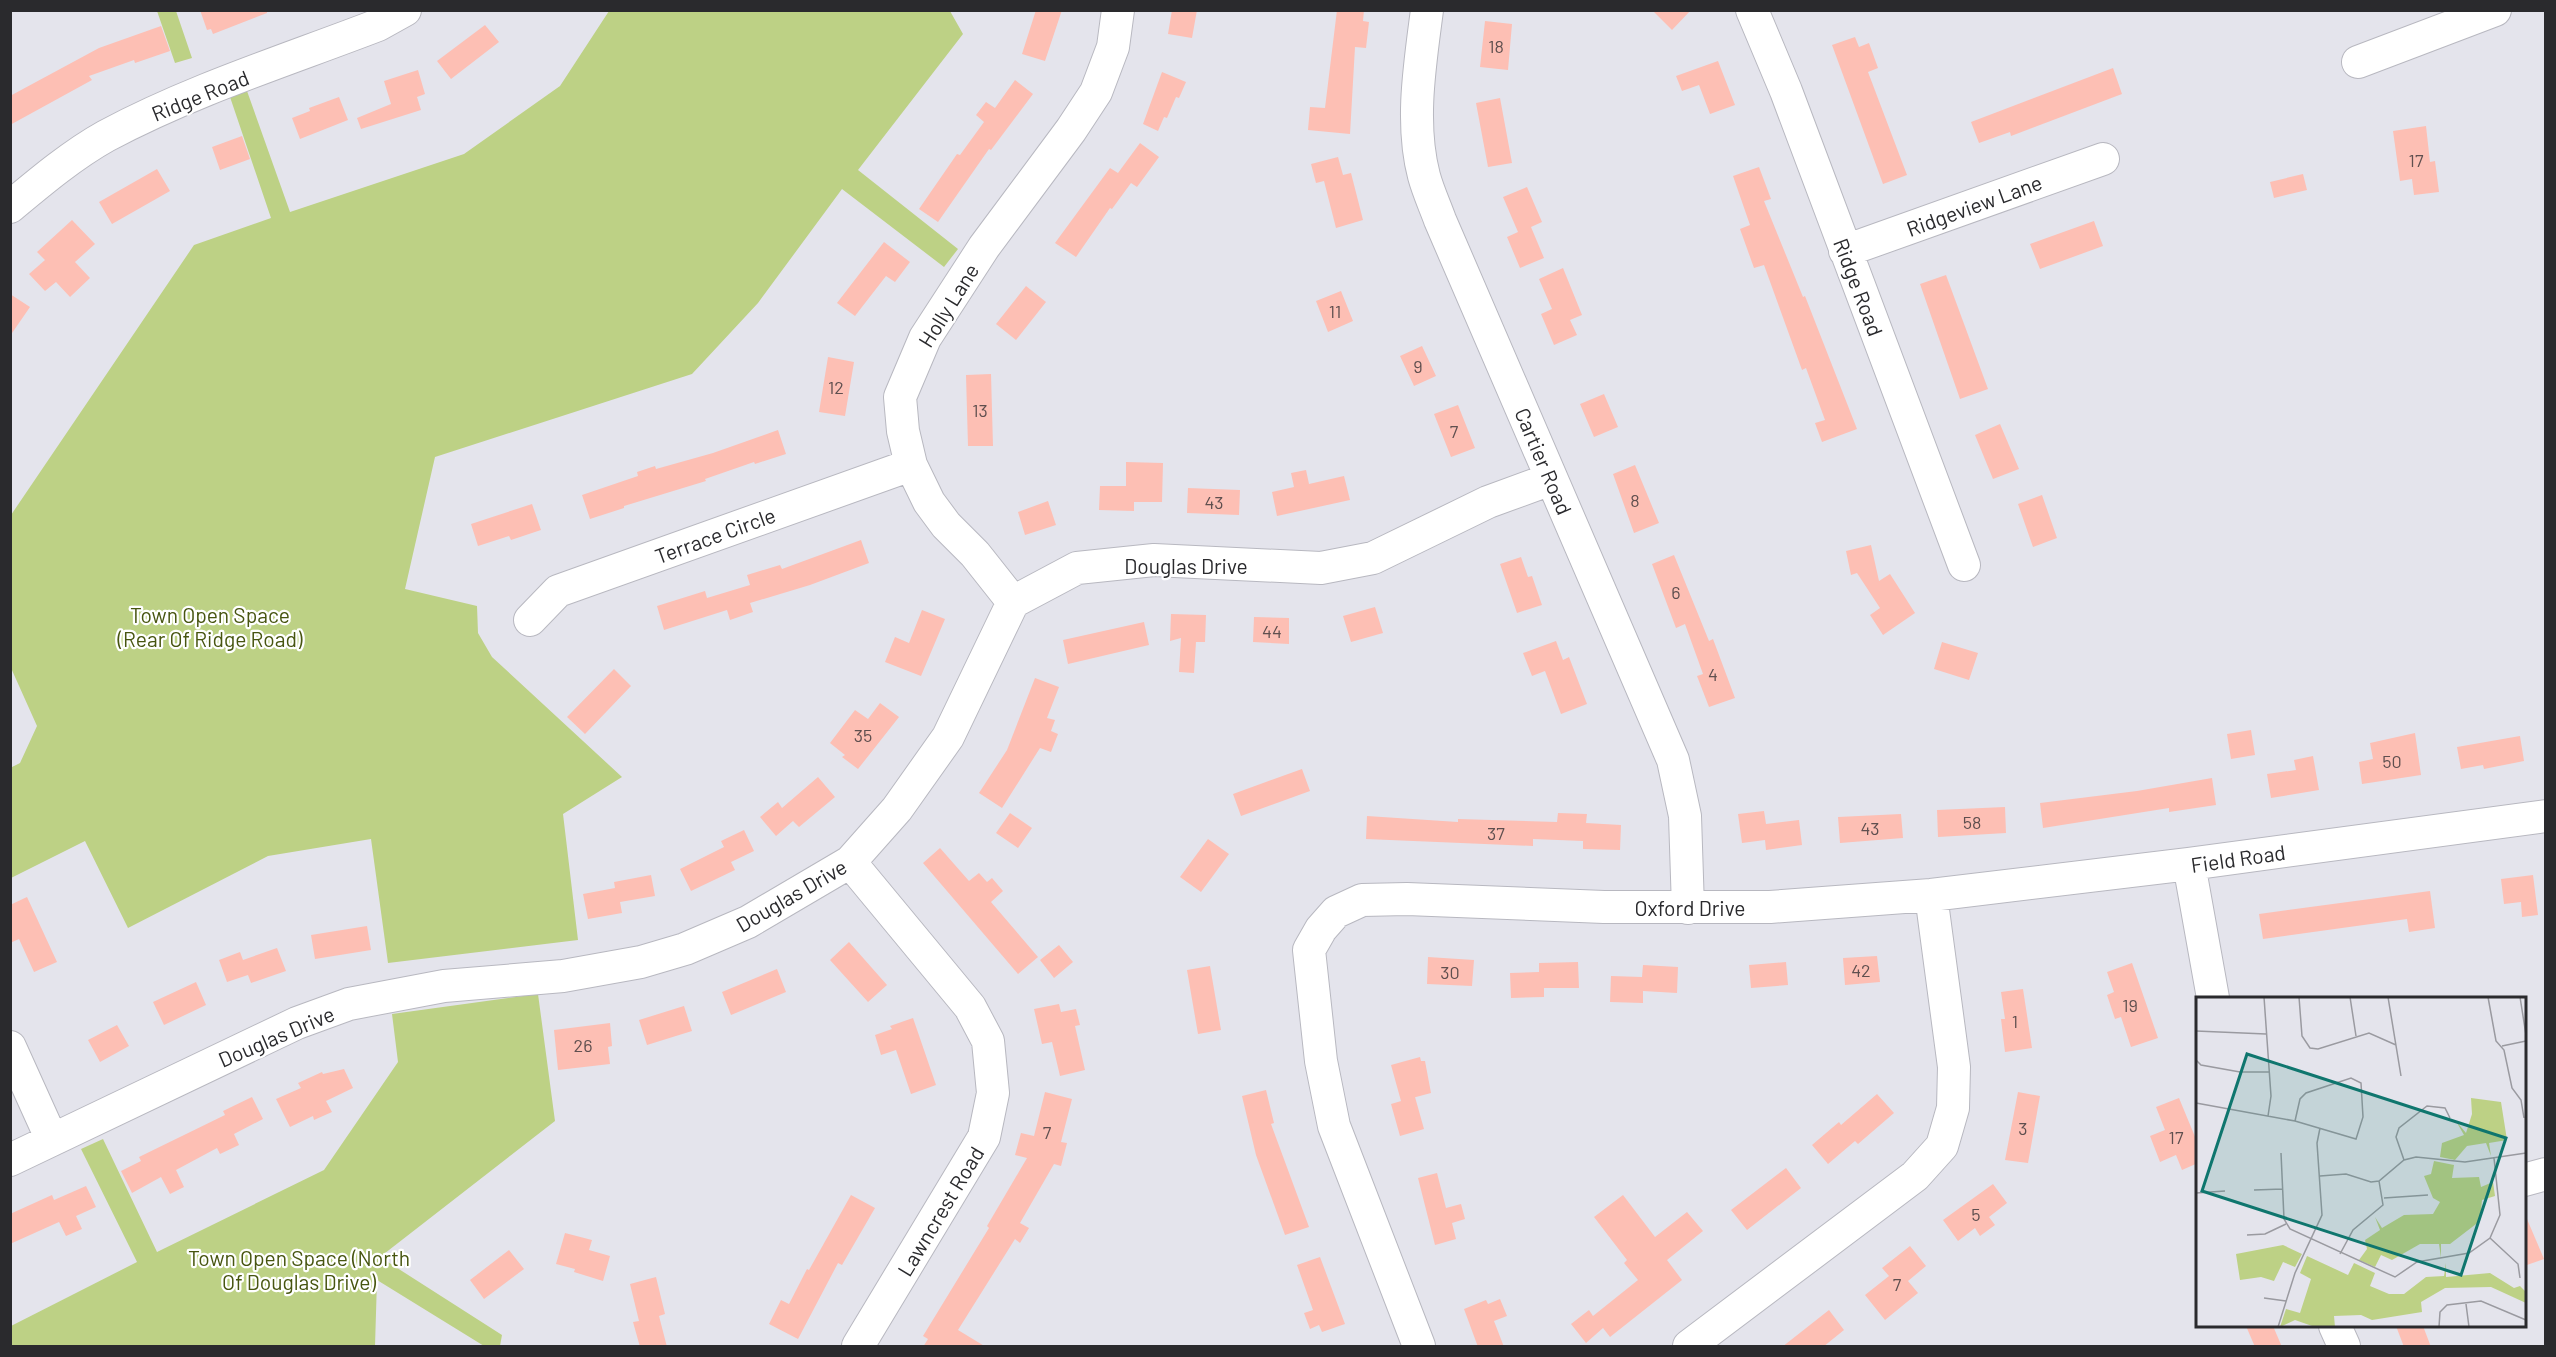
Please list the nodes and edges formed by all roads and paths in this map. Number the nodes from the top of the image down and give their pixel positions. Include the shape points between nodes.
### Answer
1 (405, 10) edge
2 (1118, 10) edge
3 (1427, 10) edge
4 (1752, 10) edge
5 (2494, 10) edge
6 (2358, 62) dead end
7 (2103, 159) dead end
8 (10, 207) edge
9 (1845, 251) junction
10 (911, 465) junction
11 (1551, 479) junction
12 (1964, 565) dead end
13 (1013, 602) junction
14 (530, 620) dead end
15 (2546, 816) edge
16 (850, 862) junction
17 (2189, 864) junction
18 (1931, 895) junction
19 (1688, 908) junction
20 (2213, 997) edge
21 (10, 1047) edge
22 (52, 1140) junction
23 (10, 1160) edge
24 (2546, 1174) edge
25 (2526, 1179) edge
26 (2335, 1327) edge
27 (858, 1347) edge
28 (1419, 1347) edge
29 (1689, 1347) edge
30 (2344, 1347) edge

1 - 8 street, Ridge Road via 378,25 178,101 105,137 48,175
2 - 10 street, Holly Lane via 1113,47 1096,92 984,247 911,366 900,397
3 - 11 street, Cartier Road via 1418,136 1424,176
4 - 9 street, Ridge Road
5 - 6 street
7 - 9 street, Ridgeview Lane
9 - 12 street, Ridge Road
10 - 13 street, Holly Lane via 929,502 946,525
10 - 14 street, Terrace Circle via 558,591
11 - 13 street, Douglas Drive via 1488,502 1373,558 1321,568 1154,560 1077,568
11 - 19 street, Cartier Road via 1673,759 1685,816
13 - 16 street, Douglas Drive via 948,737 897,809
15 - 17 street, Field Road
16 - 22 street, Douglas Drive via 748,922 641,963 563,976 444,986 350,1005 297,1023
16 - 27 street, Lawncrest Road via 970,1007 988,1041 993,1093 984,1137
17 - 18 street, Field Road
17 - 20 street
18 - 19 street, Oxford Drive via 1770,907
18 - 29 street via 1954,1067 1953,1108 1942,1146 1915,1176
19 - 28 street, Oxford Drive via 1362,900 1336,912 1321,929 1309,950 1310,968 1321,1061 1334,1126
21 - 22 street
22 - 23 street, Douglas Drive
24 - 25 street
26 - 30 street

